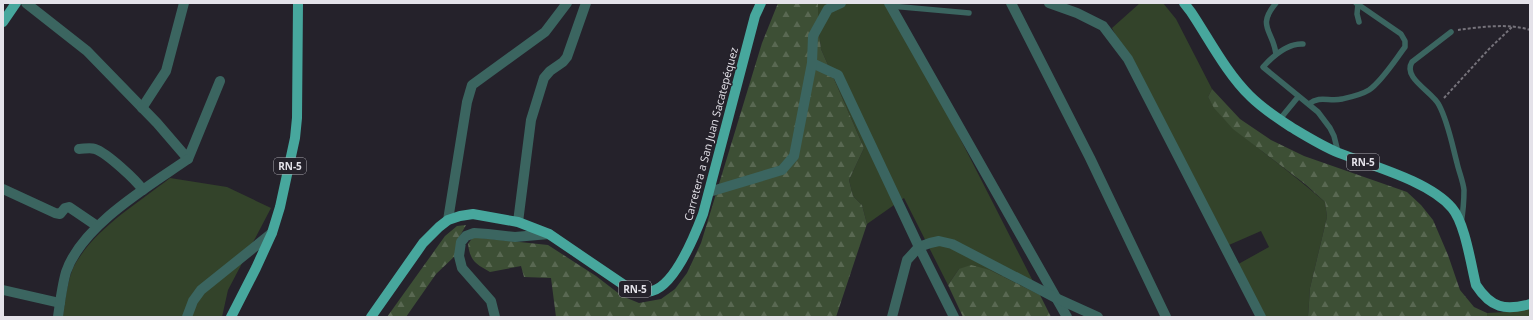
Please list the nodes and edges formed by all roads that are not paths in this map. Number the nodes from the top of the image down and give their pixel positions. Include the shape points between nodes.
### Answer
1 (16, 3) edge
2 (26, 3) edge
3 (184, 3) edge
4 (298, 3) edge
5 (567, 3) edge
6 (586, 3) edge
7 (761, 3) edge
8 (841, 3) edge
9 (1011, 3) edge
10 (1049, 3) edge
11 (1184, 3) edge
12 (1276, 3) edge
13 (890, 4) edge
14 (1357, 4) edge
15 (969, 14) dead end
16 (3, 22) edge
17 (1359, 22) dead end
18 (1451, 32) road end
19 (1303, 44) dead end
20 (1276, 54) junction
21 (812, 63) junction
22 (220, 81) dead end
23 (1298, 97) junction
24 (1309, 104) junction
25 (142, 108) junction
26 (1280, 119) junction
27 (79, 149) dead end
28 (1338, 152) junction
29 (188, 159) junction
30 (3, 189) edge
31 (143, 190) junction
32 (709, 192) junction
33 (448, 220) junction
34 (518, 222) junction
35 (1461, 224) junction
36 (97, 226) junction
37 (272, 233) junction
38 (549, 234) junction
39 (919, 247) junction
40 (3, 290) edge
41 (1056, 298) junction
42 (60, 303) junction
43 (1530, 304) edge
44 (58, 317) edge
45 (187, 317) edge
46 (231, 317) edge
47 (371, 317) edge
48 (495, 317) edge
49 (892, 317) edge
50 (954, 317) edge
51 (1067, 317) edge
52 (1098, 317) edge
53 (1166, 317) edge
54 (1261, 317) edge

1 - 16 main road
2 - 25 street via 87,51
3 - 25 street via 166,71
4 - 37 main road, RN-5 via 296,138
5 - 33 street via 545,32 472,85 466,102
6 - 34 street via 567,57 544,78 533,113
7 - 32 main road, Carretera a San Juan Sacatepéquez / RN-5 via 755,16
8 - 21 street via 828,9 813,36
9 - 53 street via 1090,158
10 - 54 street via 1103,26 1128,59
11 - 26 main road, RN-5 via 1232,76 1250,96
12 - 20 lane via 1268,14 1266,23
13 - 15 lane
13 - 41 street
14 - 17 lane
14 - 24 lane via 1401,34 1405,47 1368,90 1341,100 1318,99
18 - 35 lane via 1410,65 1410,72 1439,103 1464,188
19 - 20 lane via 1297,43
20 - 23 lane via 1263,66
21 - 32 street via 794,156 782,170
21 - 39 street via 838,75
22 - 29 street
23 - 24 lane
23 - 26 lane
24 - 28 lane via 1330,128
25 - 29 street
26 - 28 main road, RN-5
27 - 31 street via 93,148 103,152 139,183
28 - 35 main road, RN-5 via 1397,175 1437,195 1453,208
29 - 31 street
30 - 36 street via 55,213 60,214 69,207
31 - 36 street
32 - 38 main road, Carretera a San Juan Sacatepéquez / RN-5 via 696,232 685,255 667,282 653,290 628,287
33 - 34 main road, Carretera a San Juan Sacatepéquez / RN-5 via 473,214
33 - 47 main road, Carretera a San Juan Sacatepéquez / RN-5 via 423,243
34 - 38 main road, Carretera a San Juan Sacatepéquez / RN-5
35 - 43 main road, RN-5 via 1476,285 1481,293 1488,301 1500,307
36 - 42 street via 79,248 66,271
37 - 45 street via 201,290 193,301
37 - 46 main road, RN-5
38 - 48 street via 515,237 474,233 466,236 461,242 459,256 462,268 492,301
39 - 41 street via 939,241 952,244
39 - 49 street via 907,260
39 - 50 street
40 - 42 street
41 - 51 street
41 - 52 street
42 - 44 street

